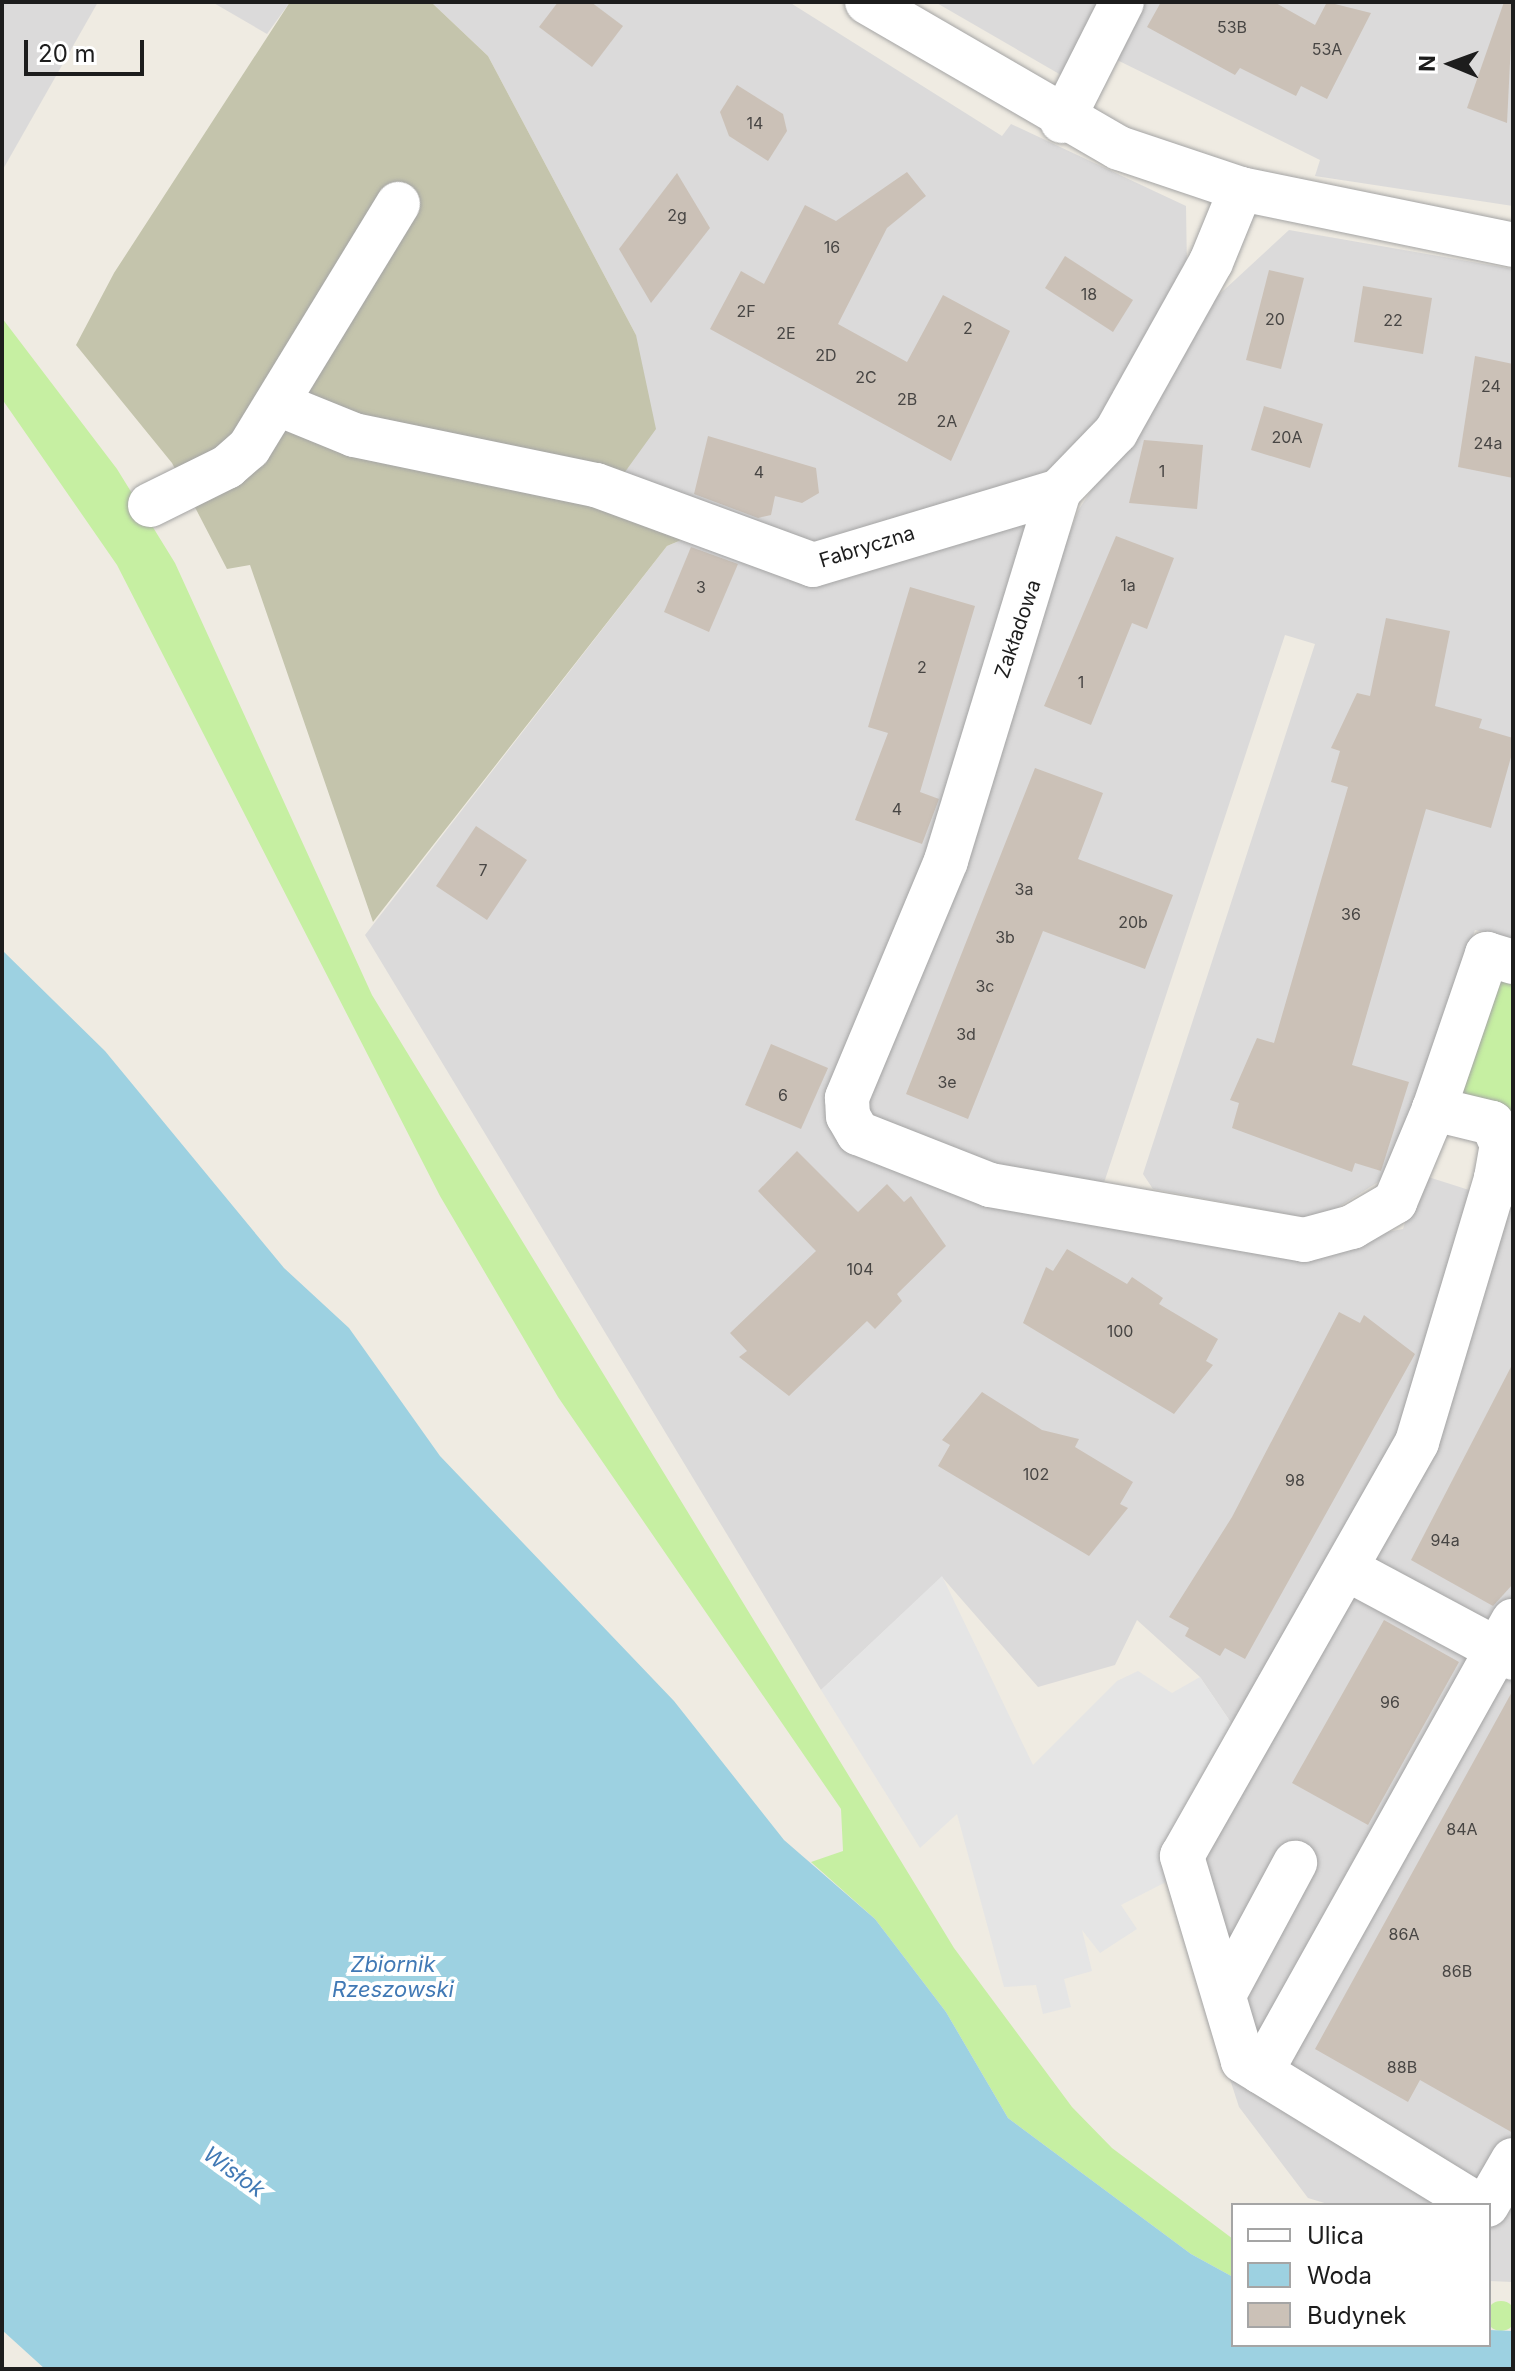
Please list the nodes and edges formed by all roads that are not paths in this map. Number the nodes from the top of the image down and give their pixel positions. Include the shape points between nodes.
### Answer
1 (867, 2) edge
2 (1122, 2) edge
3 (1062, 121) junction
4 (1241, 189) junction
5 (398, 204) dead end
6 (1513, 245) edge
7 (278, 404) junction
8 (1059, 491) junction
9 (150, 505) dead end
10 (1513, 962) edge
11 (1434, 1109) junction
12 (1505, 1181) edge
13 (1347, 1569) junction
14 (1508, 1643) edge
15 (1295, 1863) dead end
16 (1281, 1950) dead end
17 (1230, 2014) junction
18 (1261, 2072) junction
19 (1513, 2160) edge
20 (1475, 2203) edge
21 (1488, 2203) edge

1 - 3 street
2 - 3 street
3 - 4 street
4 - 6 street
4 - 8 street, Zakładowa via 1211,262 1116,432
5 - 7 street
7 - 8 street, Fabryczna via 354,435 565,475 813,565
7 - 9 street via 227,467
8 - 11 street, Zakładowa via 946,861 847,1098 858,1133 990,1185 1304,1240 1352,1227 1395,1202
10 - 11 street via 1487,954
11 - 12 street via 1492,1123 1502,1145
12 - 13 street via 1417,1442
13 - 14 street
13 - 17 street via 1182,1856
14 - 18 street
15 - 17 street
16 - 17 street
17 - 18 street via 1243,2061
18 - 20 street
19 - 21 street

